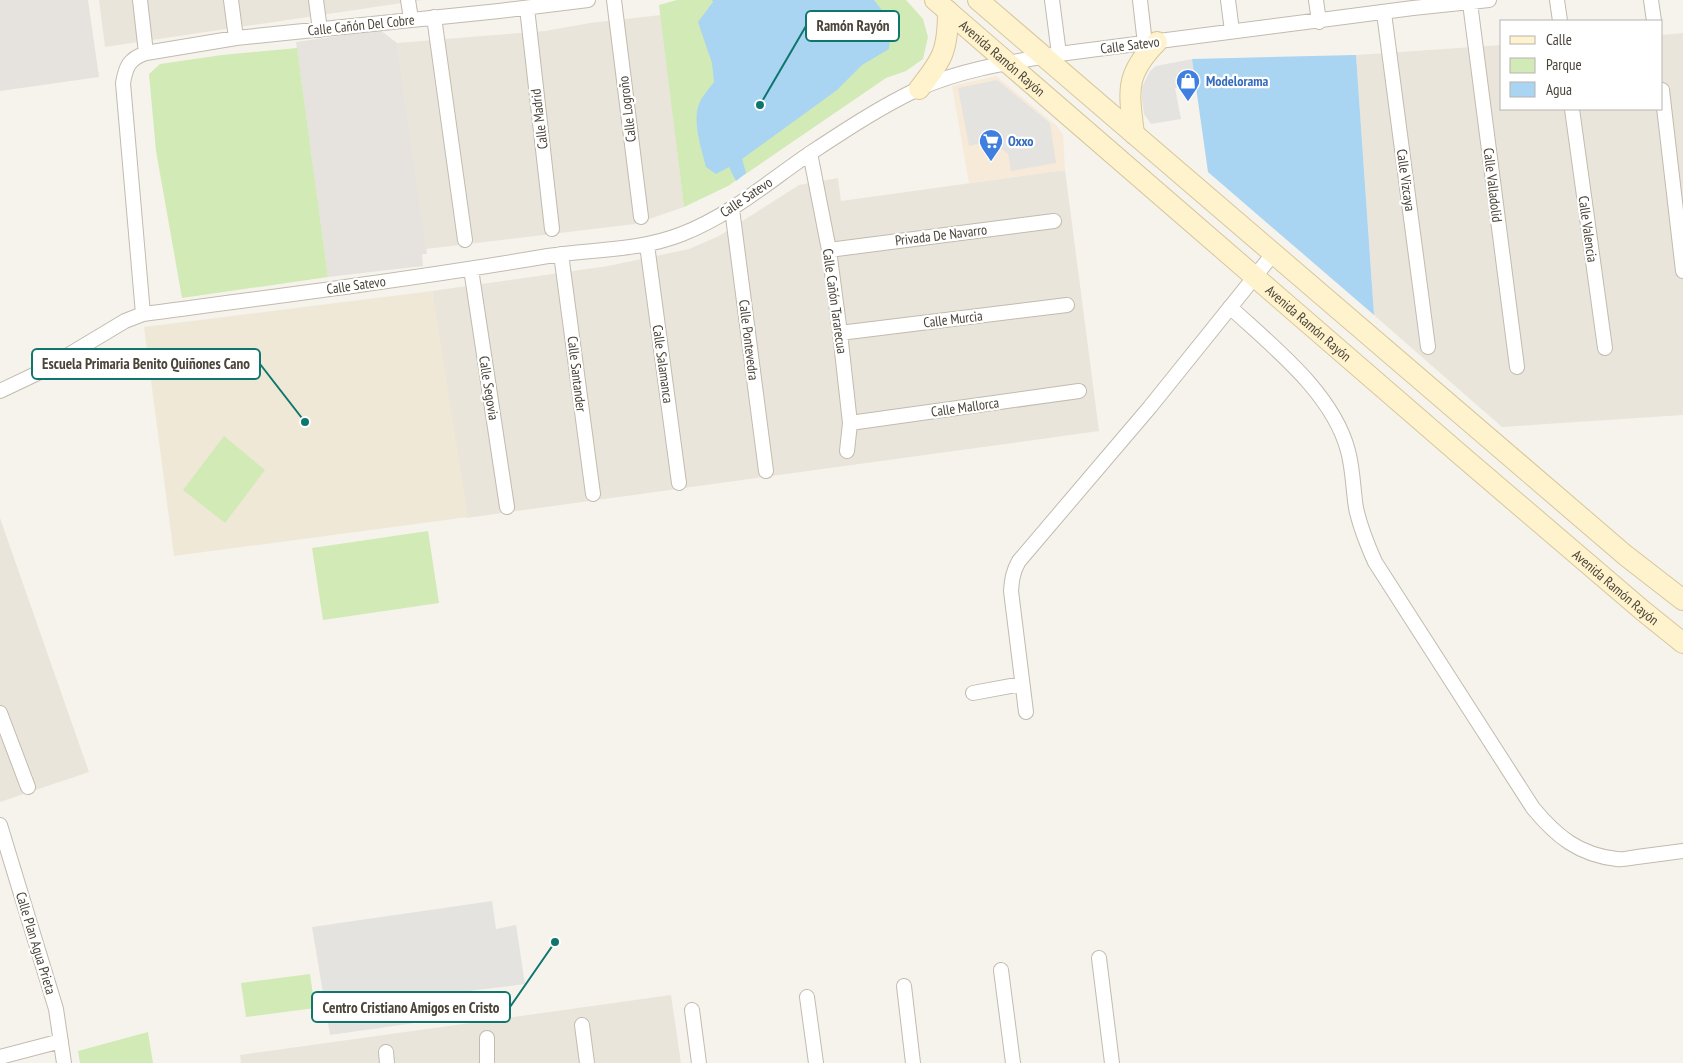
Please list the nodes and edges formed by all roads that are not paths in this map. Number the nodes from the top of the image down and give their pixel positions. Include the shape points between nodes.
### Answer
1 (140, 0) edge
2 (231, 0) edge
3 (316, 0) edge
4 (408, 0) edge
5 (586, 0) edge
6 (614, 0) edge
7 (978, 0) edge
8 (1052, 0) edge
9 (1140, 0) edge
10 (1228, 0) edge
11 (1316, 0) edge
12 (1490, 0) edge
13 (1557, 0) edge
14 (1651, 0) edge
15 (1470, 3) junction
16 (1412, 4) edge
17 (498, 6) edge
18 (942, 6) edge
19 (527, 8) junction
20 (1384, 13) junction
21 (434, 18) junction
22 (411, 20) junction
23 (1560, 20) edge
24 (1654, 20) edge
25 (1319, 22) junction
26 (320, 30) junction
27 (1232, 31) junction
28 (236, 38) junction
29 (1151, 43) junction
30 (141, 55) junction
31 (1052, 55) junction
32 (1006, 63) junction
33 (919, 89) junction
34 (1663, 99) edge
35 (1572, 110) edge
36 (1134, 134) junction
37 (810, 153) junction
38 (732, 209) junction
39 (641, 217) dead end
40 (1054, 221) dead end
41 (552, 229) dead end
42 (465, 240) dead end
43 (647, 246) junction
44 (828, 250) junction
45 (561, 254) junction
46 (1274, 254) junction
47 (471, 269) junction
48 (1683, 271) edge
49 (1254, 277) junction
50 (1067, 305) dead end
51 (1230, 307) junction
52 (143, 314) junction
53 (840, 333) junction
54 (1428, 347) dead end
55 (1605, 348) dead end
56 (1517, 367) dead end
57 (0, 390) edge
58 (1079, 391) dead end
59 (850, 422) junction
60 (847, 450) dead end
61 (766, 471) dead end
62 (679, 483) dead end
63 (593, 494) dead end
64 (507, 507) dead end
65 (1683, 600) edge
66 (1683, 643) edge
67 (1022, 684) junction
68 (973, 693) dead end
69 (1026, 712) dead end
70 (0, 716) edge
71 (28, 787) dead end
72 (0, 825) edge
73 (1683, 851) edge
74 (1099, 958) dead end
75 (1001, 970) dead end
76 (904, 986) dead end
77 (807, 997) dead end
78 (692, 1010) dead end
79 (582, 1026) dead end
80 (487, 1038) dead end
81 (61, 1041) junction
82 (0, 1057) edge
83 (64, 1063) edge
84 (487, 1063) edge
85 (586, 1063) edge
86 (699, 1063) edge
87 (816, 1063) edge
88 (913, 1063) edge
89 (1013, 1063) edge
90 (1112, 1063) edge

1 - 30 street
2 - 28 street
3 - 26 street
4 - 22 street
5 - 19 street, Calle Cañón Del Cobre
6 - 39 street, Calle Logroño
7 - 31 main road, Avenida Ramón Rayón
8 - 31 street
9 - 29 street
10 - 27 street
11 - 25 street
12 - 15 street, Calle Satevo
13 - 23 street
14 - 24 street
15 - 16 street, Calle Satevo
15 - 56 street, Calle Valladolid
16 - 20 street, Calle Satevo
17 - 19 street, Calle Cañón Del Cobre
17 - 21 street, Calle Cañón Del Cobre
18 - 32 main road, Avenida Ramón Rayón
18 - 33 main road via 948,37 944,54
19 - 41 street, Calle Madrid
20 - 25 street, Calle Satevo
20 - 54 street, Calle Vizcaya
21 - 22 street, Calle Cañón Del Cobre
21 - 42 street
22 - 26 street, Calle Cañón Del Cobre
25 - 27 street, Calle Satevo
26 - 28 street, Calle Cañón Del Cobre
27 - 29 street, Calle Satevo
28 - 30 street, Calle Cañón Del Cobre
29 - 31 street, Calle Satevo
29 - 36 main road via 1130,83
30 - 52 street via 128,65 123,83
31 - 32 street, Calle Satevo
31 - 36 main road, Avenida Ramón Rayón
32 - 33 street, Calle Satevo
32 - 49 main road, Avenida Ramón Rayón
33 - 37 street, Calle Satevo
34 - 48 street
35 - 55 street, Calle Valencia
36 - 46 main road, Avenida Ramón Rayón
37 - 38 street, Calle Satevo
37 - 44 street, Calle Cañón Tararecua
38 - 43 street, Calle Satevo via 682,234
38 - 61 street, Calle Pontevedra
40 - 44 street, Privada De Navarro
43 - 45 street, Calle Satevo
43 - 62 street, Calle Salamanca
44 - 53 street, Calle Cañón Tararecua
45 - 47 street, Calle Satevo
45 - 63 street, Calle Santander
46 - 49 street
46 - 65 main road, Avenida Ramón Rayón via 1625,555
47 - 52 street, Calle Satevo
47 - 64 street, Calle Segovia
49 - 51 street
49 - 66 main road, Avenida Ramón Rayón
50 - 53 street, Calle Murcia
51 - 67 street via 1014,569 1011,591
51 - 73 street via 1309,384 1340,428 1348,451 1356,510 1375,562 1533,808 1572,846 1590,853 1618,859
52 - 57 street, Calle Satevo via 125,321 40,372
53 - 59 street, Calle Cañón Tararecua
58 - 59 street, Calle Mallorca
59 - 60 street, Calle Cañón Tararecua
67 - 68 street
67 - 69 street
70 - 71 street
72 - 81 street, Calle Plan Agua Prieta via 56,1009
74 - 90 street
75 - 89 street
76 - 88 street
77 - 87 street
78 - 86 street
79 - 85 street
80 - 84 street
81 - 82 street
81 - 83 street, Calle Plan Agua Prieta

